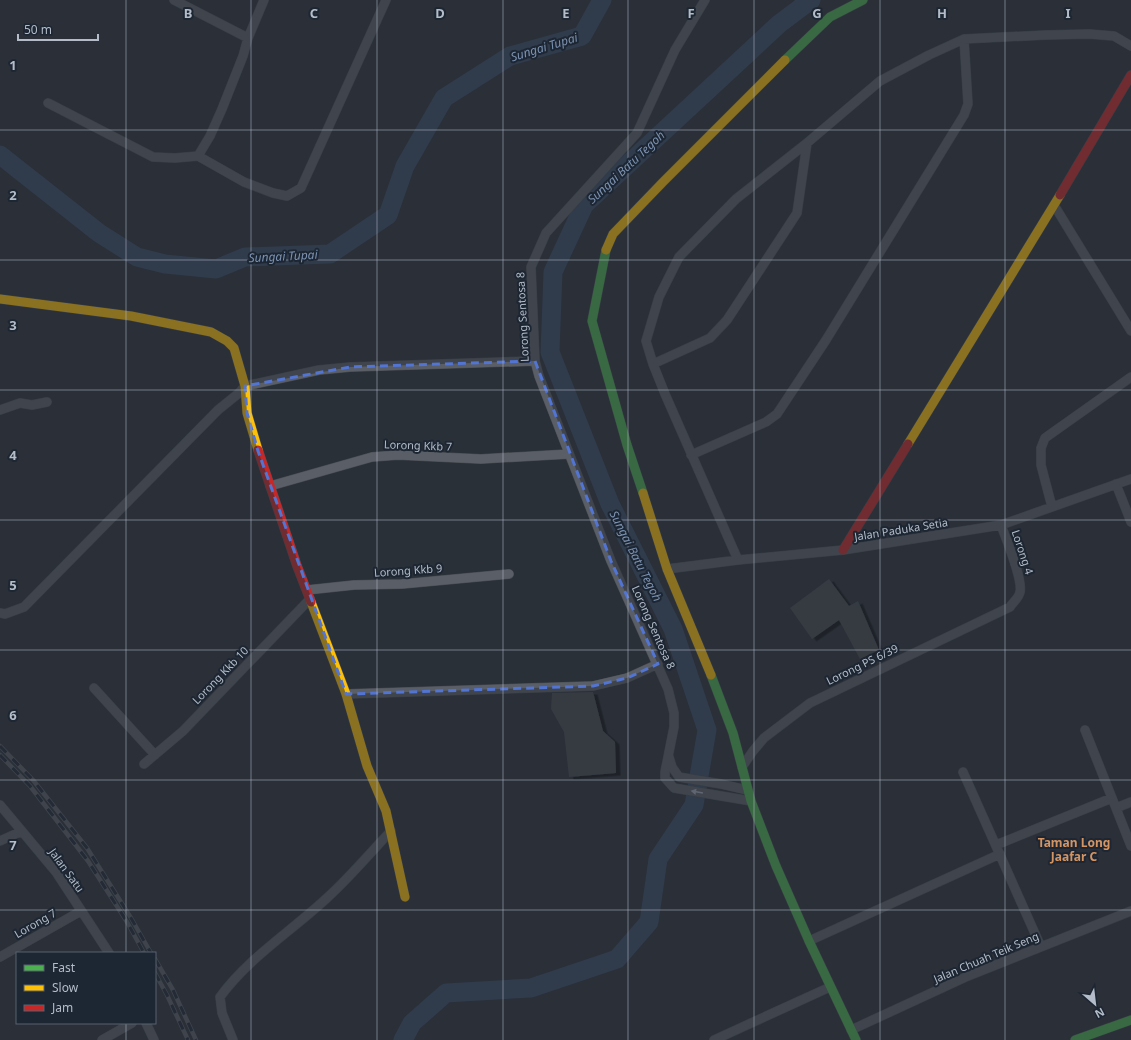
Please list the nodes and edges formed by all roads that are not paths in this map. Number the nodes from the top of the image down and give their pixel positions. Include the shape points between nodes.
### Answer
1 (174, 0) edge
2 (264, 0) edge
3 (386, 0) edge
4 (705, 0) edge
5 (863, 0) edge
6 (248, 38) junction
7 (964, 40) junction
8 (1131, 46) edge
9 (1131, 74) edge
10 (48, 103) dead end
11 (807, 143) junction
12 (198, 156) junction
13 (1054, 205) junction
14 (0, 299) edge
15 (1131, 331) edge
16 (535, 361) junction
17 (653, 364) junction
18 (1131, 376) edge
19 (245, 386) junction
20 (47, 402) dead end
21 (0, 410) edge
22 (570, 454) junction
23 (691, 455) junction
24 (1131, 479) edge
25 (1116, 484) junction
26 (270, 486) junction
27 (1052, 507) junction
28 (1131, 522) edge
29 (1001, 525) junction
30 (843, 550) junction
31 (738, 560) junction
32 (667, 569) junction
33 (510, 574) dead end
34 (309, 595) junction
35 (1010, 607) joint
36 (0, 613) edge
37 (658, 664) junction
38 (94, 688) dead end
39 (346, 694) junction
40 (1085, 730) dead end
41 (155, 755) junction
42 (669, 757) junction
43 (144, 764) dead end
44 (742, 767) junction
45 (963, 772) dead end
46 (747, 790) junction
47 (1112, 798) junction
48 (751, 801) junction
49 (1131, 802) edge
50 (0, 805) edge
51 (1116, 808) junction
52 (391, 830) junction
53 (22, 831) junction
54 (0, 841) edge
55 (1131, 846) edge
56 (998, 849) junction
57 (405, 897) dead end
58 (81, 910) junction
59 (1131, 911) edge
60 (809, 941) junction
61 (1041, 947) junction
62 (108, 952) edge
63 (0, 957) edge
64 (830, 987) junction
65 (1131, 1020) edge
66 (130, 1024) edge
67 (146, 1024) edge
68 (851, 1030) junction
69 (102, 1040) edge
70 (154, 1040) edge
71 (233, 1040) edge
72 (714, 1040) edge
73 (856, 1040) edge
74 (1075, 1040) edge

1 - 6 street
2 - 6 street
3 - 12 street via 301,188 287,196 273,193 244,182
4 - 16 street, Lorong Sentosa 8 via 675,50 637,133 546,233 531,267
5 - 32 street via 830,17 775,70 614,234 606,250 592,321 627,445
6 - 12 street via 222,109
7 - 8 street via 1089,34 1114,36
7 - 11 street via 929,54 880,81
7 - 23 street via 968,104 964,115 802,377 777,414 766,422
9 - 13 street
10 - 12 street via 153,156
11 - 17 street via 797,213 727,320 710,338
11 - 17 street via 736,199 679,257 659,297 646,341
13 - 15 street
13 - 30 street
14 - 19 street via 131,316 211,332 234,348
16 - 19 street via 350,367 319,370
16 - 22 street, Lorong Sentosa 8
17 - 23 street
18 - 27 street via 1045,438 1041,448 1041,465
19 - 26 street via 247,413
19 - 36 street via 218,410 24,607
20 - 21 street via 32,405 20,403
22 - 26 street, Lorong Kkb 7 via 481,459 387,455
22 - 37 street, Lorong Sentosa 8 via 611,561
23 - 31 street
24 - 25 street, Jalan Paduka Setia
25 - 27 street, Jalan Paduka Setia
25 - 28 street
26 - 34 street
27 - 29 street, Jalan Paduka Setia
29 - 30 street, Jalan Paduka Setia
29 - 35 street, Lorong 4 via 1020,580 1021,591
30 - 31 street, Jalan Paduka Setia
31 - 32 street, Jalan Paduka Setia
32 - 44 street via 712,677 733,733
33 - 34 street, Lorong Kkb 9 via 402,584 354,585
34 - 39 street
34 - 41 street, Lorong Kkb 10 via 183,731
35 - 44 street, Lorong PS 6/39 via 810,703 764,738
37 - 39 street via 627,678 594,686
37 - 42 street, Lorong Sentosa 8 via 674,713
38 - 41 street
39 - 52 street via 367,766
40 - 47 street
41 - 43 street, Lorong Kkb 10
42 - 46 street via 679,777
48 -> 42 street, Lorong Sentosa 8 via 674,788 665,778
44 - 46 street
45 - 56 street
46 - 48 street
47 - 51 street
47 - 56 street
48 - 60 street
49 - 51 street
50 - 53 street, Jalan Satu
51 - 55 street
52 - 57 street
52 - 71 street via 328,897 229,985 220,997 222,1013
53 - 54 street
53 - 58 street, Jalan Satu via 56,872
56 - 60 street
56 - 61 street
58 - 62 street, Jalan Satu
58 - 63 street, Lorong 7
59 - 61 street, Jalan Chuah Teik Seng
60 - 64 street
61 - 68 street, Jalan Chuah Teik Seng via 968,976
64 - 68 street
64 - 72 street
65 - 74 street
66 - 69 street
67 - 70 street
68 - 73 street

